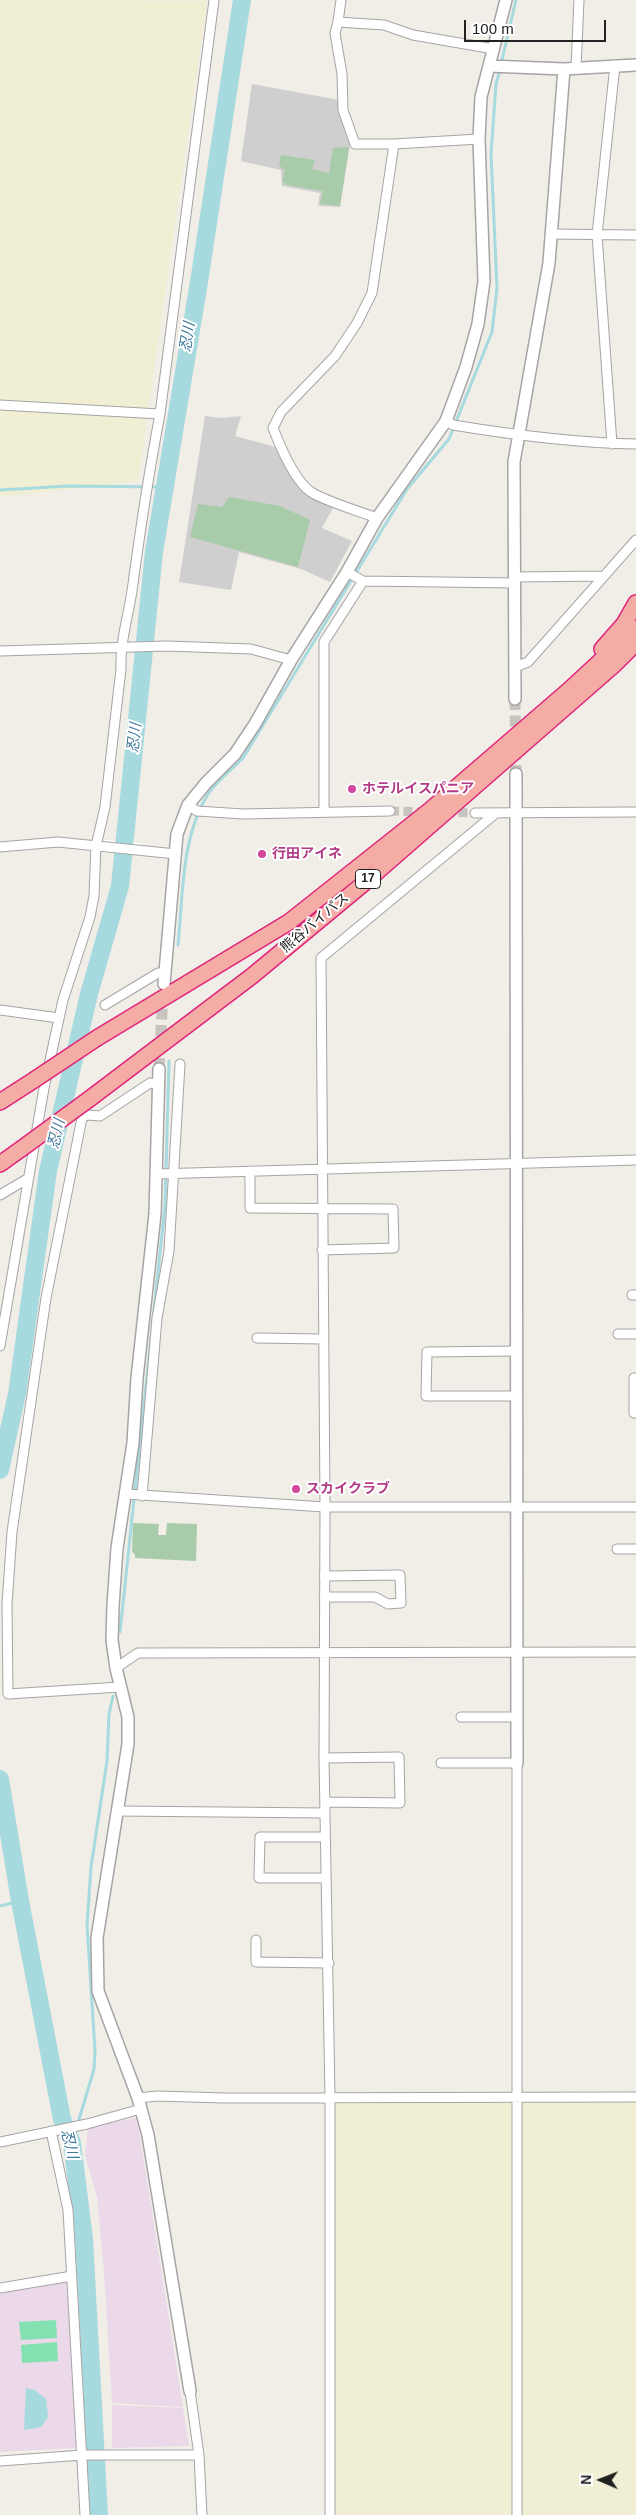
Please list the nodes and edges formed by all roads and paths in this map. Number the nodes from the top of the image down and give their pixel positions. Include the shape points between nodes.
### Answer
1 (214, 0) edge
2 (341, 0) edge
3 (506, 0) edge
4 (579, 0) edge
5 (338, 22) junction
6 (494, 49) junction
7 (615, 65) junction
8 (636, 65) edge
9 (494, 66) junction
10 (570, 68) junction
11 (479, 139) junction
12 (394, 144) junction
13 (551, 234) junction
14 (597, 235) junction
15 (636, 235) edge
16 (0, 405) edge
17 (160, 414) junction
18 (446, 421) junction
19 (517, 435) junction
20 (612, 444) junction
21 (636, 444) edge
22 (377, 518) junction
23 (636, 540) edge
24 (348, 573) junction
25 (604, 576) junction
26 (361, 580) junction
27 (515, 580) junction
28 (636, 603) edge
29 (636, 628) edge
30 (636, 643) edge
31 (124, 646) junction
32 (0, 650) edge
33 (290, 660) junction
34 (515, 667) junction
35 (568, 691) junction
36 (516, 699) tunnel mouth
37 (516, 774) tunnel mouth
38 (193, 808) junction
39 (390, 811) tunnel mouth
40 (324, 812) junction
41 (475, 812) tunnel mouth
42 (516, 812) junction
43 (636, 812) edge
44 (496, 813) junction
45 (0, 847) edge
46 (100, 847) junction
47 (176, 854) junction
48 (164, 978) joint
49 (105, 1005) dead end
50 (0, 1010) edge
51 (59, 1018) junction
52 (180, 1064) dead end
53 (159, 1069) tunnel mouth
54 (158, 1084) junction
55 (0, 1102) edge
56 (636, 1160) edge
57 (517, 1163) junction
58 (0, 1164) edge
59 (321, 1169) junction
60 (250, 1171) junction
61 (165, 1174) junction
62 (27, 1179) junction
63 (0, 1195) edge
64 (322, 1208) junction
65 (322, 1250) junction
66 (618, 1334) dead end
67 (636, 1334) edge
68 (258, 1338) dead end
69 (323, 1339) junction
70 (0, 1346) edge
71 (515, 1351) junction
72 (636, 1378) edge
73 (515, 1396) junction
74 (636, 1413) edge
75 (127, 1494) junction
76 (141, 1496) junction
77 (515, 1506) junction
78 (325, 1507) junction
79 (636, 1507) edge
80 (617, 1549) dead end
81 (636, 1549) edge
82 (324, 1576) junction
83 (324, 1597) junction
84 (324, 1652) junction
85 (636, 1652) edge
86 (518, 1653) junction
87 (116, 1668) junction
88 (120, 1687) junction
89 (4, 1694) edge
90 (461, 1717) dead end
91 (517, 1717) junction
92 (324, 1758) junction
93 (442, 1763) dead end
94 (517, 1763) junction
95 (325, 1802) junction
96 (117, 1811) junction
97 (325, 1813) junction
98 (326, 1837) junction
99 (326, 1878) junction
100 (256, 1940) dead end
101 (329, 1963) junction
102 (516, 2097) junction
103 (636, 2097) edge
104 (330, 2098) junction
105 (140, 2104) junction
106 (54, 2130) junction
107 (0, 2142) edge
108 (72, 2276) junction
109 (0, 2288) edge
110 (190, 2391) joint
111 (86, 2455) junction
112 (199, 2455) junction
113 (0, 2461) edge
114 (85, 2515) edge
115 (202, 2515) edge
116 (330, 2515) edge
117 (517, 2515) edge

1 - 17 street
2 - 5 street
3 - 6 street
4 - 10 street
5 - 6 street via 384,25 413,35
5 - 12 street via 335,33 342,74 343,110 355,144
6 - 9 street
7 - 8 street
7 - 10 street
7 - 14 street
9 - 10 street
9 - 11 street via 481,97
10 - 13 street
11 - 12 street
11 - 18 street via 482,304 466,367
12 - 22 street via 372,293 335,356 281,412 273,428 295,472 311,491
13 - 14 street
13 - 19 street via 544,298
14 - 15 street
14 - 20 street
16 - 17 street
17 - 31 street via 147,481
18 - 19 street via 453,425
18 - 22 street
19 - 20 street
19 - 27 street via 514,462
20 - 21 street
22 - 24 street
23 - 25 street
24 - 26 street
24 - 33 street
25 - 27 street
25 - 34 street via 528,662
26 - 27 street
26 - 40 street via 324,642
27 - 34 street
28 - 35 highway via 624,624
29 - 35 highway, 熊谷バイパス / 17
30 - 58 highway, 熊谷バイパス / 17, bridge via 267,964
31 - 32 street
31 - 33 street via 251,649
31 - 46 street
33 - 38 street via 255,724 235,754 206,783
34 - 36 street
35 - 55 highway, 熊谷バイパス / 17, bridge via 429,811 290,922 97,1038
37 - 42 street
38 - 40 street via 243,814
38 - 47 street via 181,819
39 - 40 street
41 - 44 street
42 - 43 street
42 - 44 street
42 - 57 street
44 - 59 street via 321,958
45 - 46 street via 58,842
46 - 47 street
46 - 51 street via 90,917
47 - 48 street
48 - 49 street via 158,973
50 - 51 street
51 - 62 street
52 - 61 street
53 - 54 street
54 - 61 street
54 - 89 street via 150,1083 100,1116 82,1118 46,1298 12,1532
56 - 57 street
57 - 59 street
57 - 71 street
59 - 60 street
59 - 64 street
60 - 61 street
60 - 64 street via 250,1208
61 - 75 street via 155,1214
61 - 76 street via 169,1251 157,1318
62 - 63 street
62 - 70 street
64 - 65 street
64 - 65 street via 393,1209 394,1248
65 - 69 street
66 - 67 street
68 - 69 street
69 - 78 street
71 - 73 street
71 - 73 street via 427,1352 426,1396
72 - 74 street
73 - 77 street
75 - 76 street
75 - 87 street via 117,1548 113,1606 112,1640
76 - 78 street
77 - 78 street
77 - 79 street
77 - 86 street
78 - 82 street
80 - 81 street
82 - 83 street
82 - 83 street via 400,1575 401,1602 388,1604 375,1597
83 - 84 street
84 - 86 street
84 - 87 street via 138,1653
84 - 92 street
85 - 86 street
86 - 91 street
87 - 88 street
88 - 89 street
88 - 96 street via 128,1717 128,1735
90 - 91 street
91 - 94 street
92 - 95 street
92 - 95 street via 399,1757 400,1803
93 - 94 street
94 - 102 street
95 - 97 street
96 - 97 street
96 - 105 street via 97,1938 98,1991
97 - 98 street
98 - 99 street
98 - 99 street via 260,1837 259,1878
99 - 101 street
100 - 101 street via 256,1962
101 - 104 street
102 - 103 street
102 - 104 street
102 - 117 street
104 - 105 street via 158,2096
104 - 116 street
105 - 106 street via 87,2124
105 - 110 street via 154,2169
106 - 107 street
106 - 108 street via 68,2210
108 - 109 street
108 - 111 street
110 - 112 street
111 - 112 street
111 - 113 street
111 - 114 street
112 - 115 street

